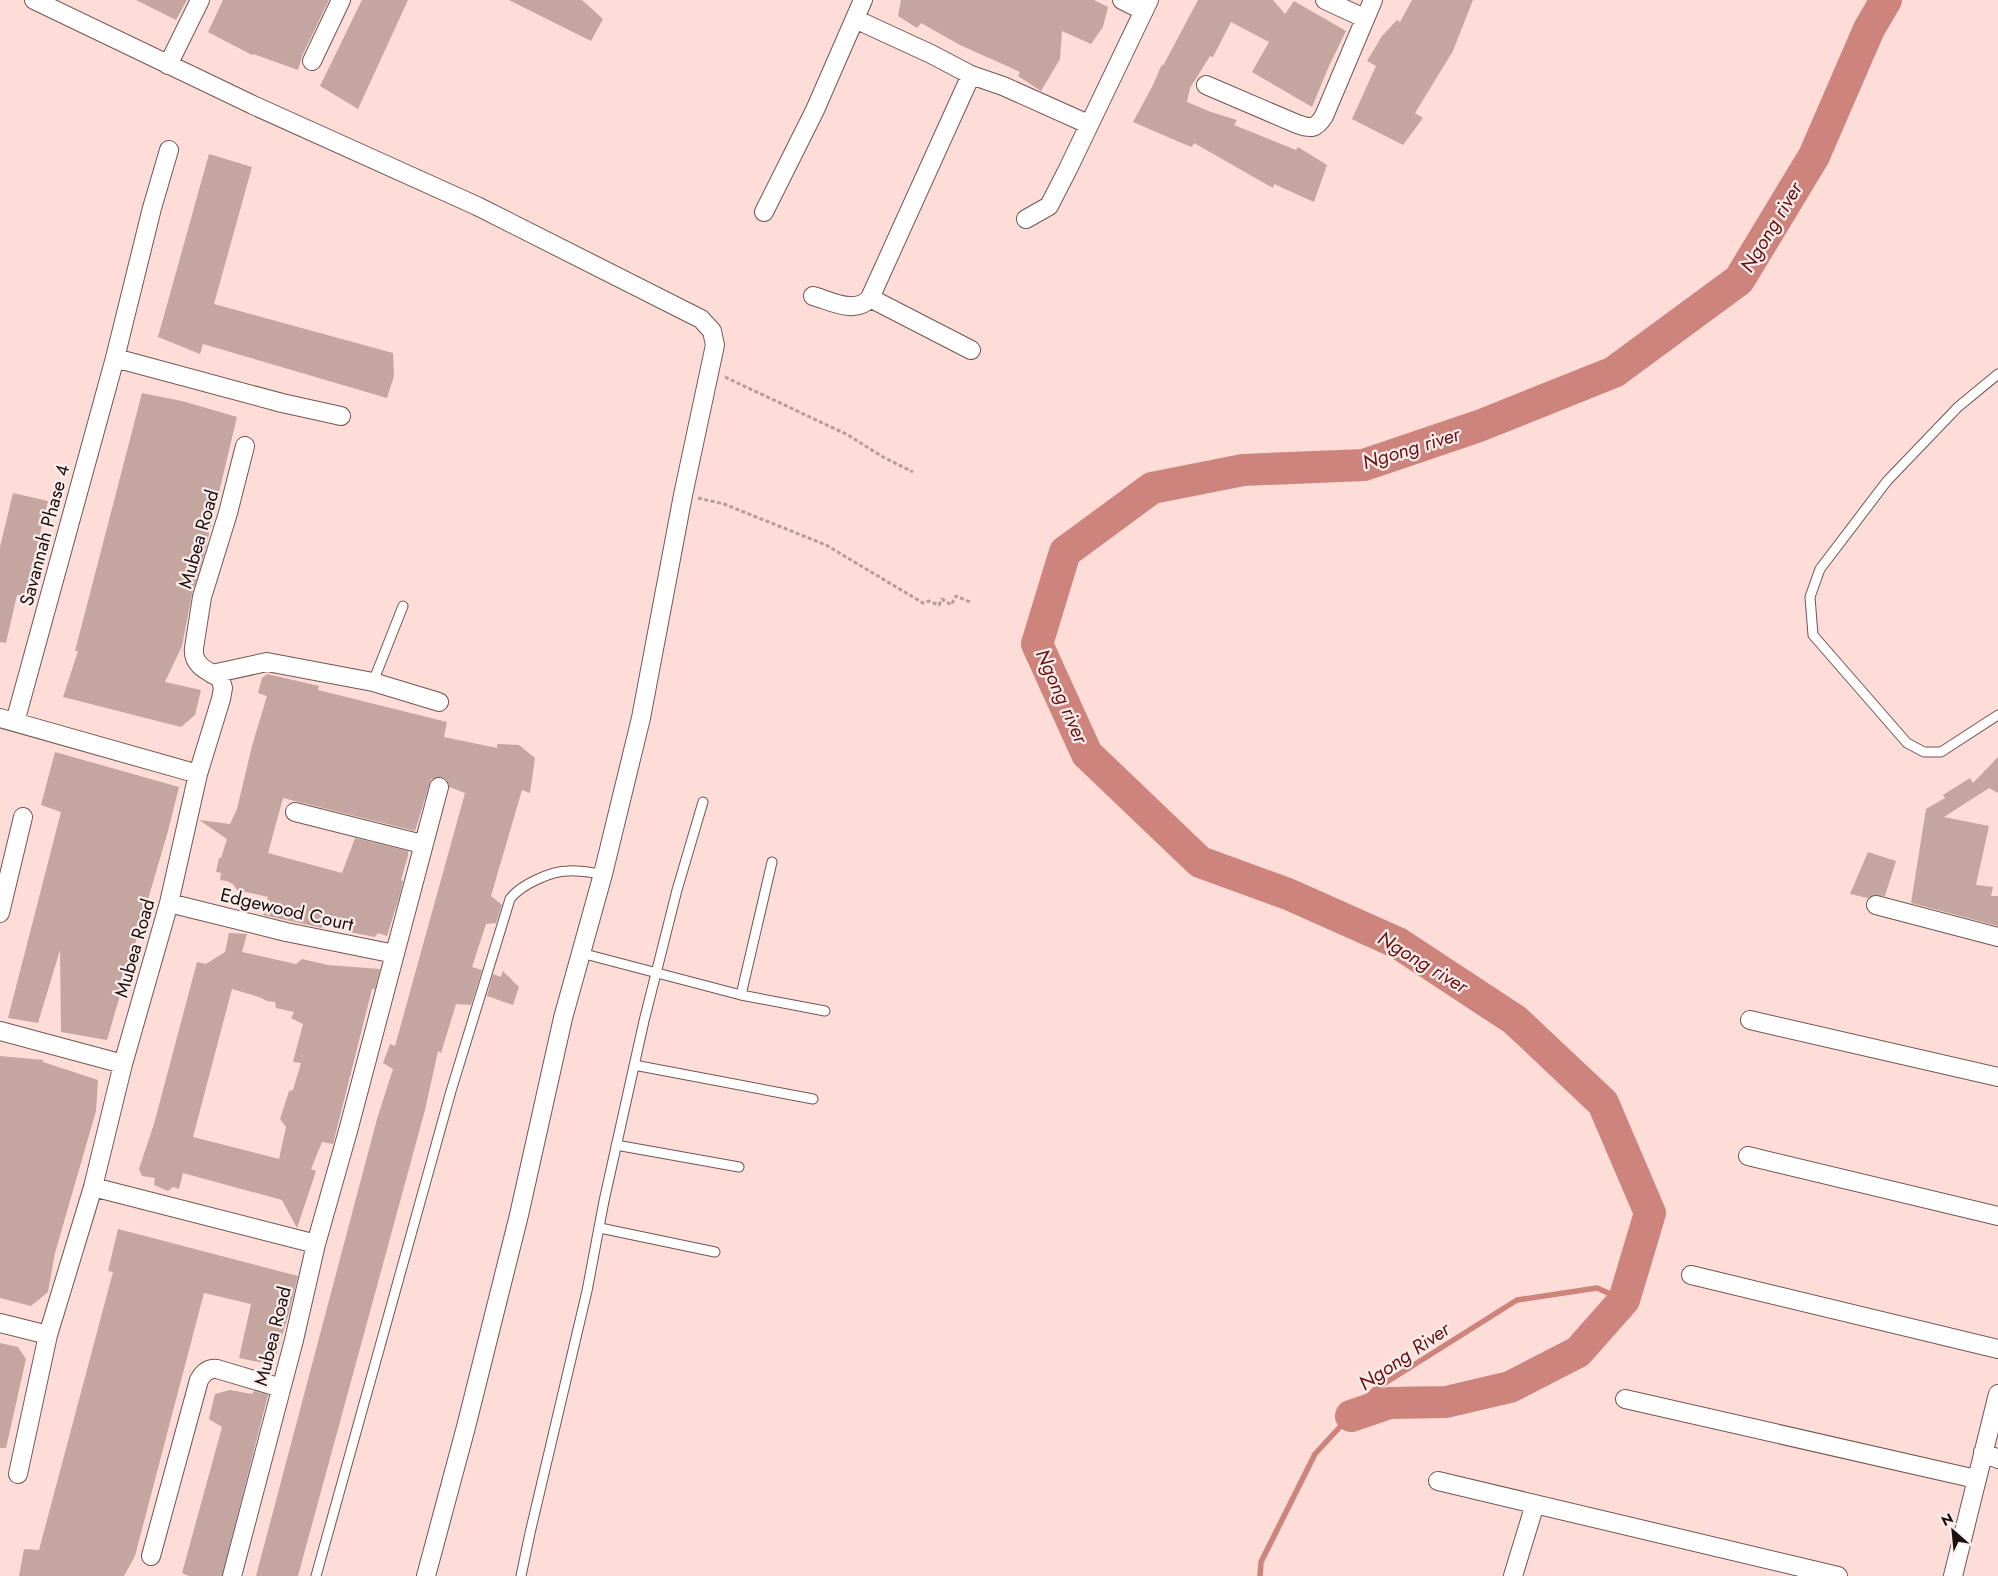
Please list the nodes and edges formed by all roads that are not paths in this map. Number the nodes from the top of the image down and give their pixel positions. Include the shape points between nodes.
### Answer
1 (34, 0) edge
2 (200, 0) edge
3 (341, 0) edge
4 (864, 0) edge
5 (1122, 0) edge
6 (1325, 0) edge
7 (1373, 0) edge
8 (1147, 6) edge
9 (1364, 18) junction
10 (855, 19) junction
11 (312, 61) dead end
12 (168, 65) junction
13 (971, 75) junction
14 (1206, 85) dead end
15 (1088, 124) junction
16 (169, 150) dead end
17 (764, 212) dead end
18 (1026, 219) dead end
19 (813, 296) dead end
20 (870, 298) junction
21 (971, 350) dead end
22 (115, 358) junction
23 (1998, 374) edge
24 (341, 416) dead end
25 (245, 446) dead end
26 (403, 606) dead end
27 (212, 674) junction
28 (374, 682) junction
29 (439, 702) dead end
30 (1998, 715) edge
31 (7, 720) edge
32 (198, 774) junction
33 (438, 788) dead end
34 (703, 802) dead end
35 (295, 812) dead end
36 (24, 817) dead end
37 (422, 844) junction
38 (772, 862) dead end
39 (603, 874) junction
40 (169, 903) junction
41 (1876, 905) dead end
42 (0, 913) edge
43 (1998, 937) edge
44 (582, 953) junction
45 (395, 954) junction
46 (657, 973) junction
47 (741, 995) junction
48 (825, 1011) dead end
49 (1750, 1020) dead end
50 (0, 1031) edge
51 (123, 1064) junction
52 (634, 1065) junction
53 (1998, 1077) edge
54 (813, 1099) dead end
55 (616, 1145) junction
56 (1748, 1156) dead end
57 (738, 1167) dead end
58 (93, 1187) junction
59 (1998, 1216) edge
60 (600, 1228) junction
61 (316, 1244) junction
62 (716, 1252) dead end
63 (1691, 1275) dead end
64 (0, 1323) edge
65 (48, 1335) junction
66 (1998, 1349) edge
67 (281, 1388) junction
68 (1998, 1394) edge
69 (1625, 1399) dead end
70 (1990, 1456) edge
71 (18, 1474) dead end
72 (1976, 1479) junction
73 (1438, 1481) dead end
74 (1535, 1504) junction
75 (150, 1556) dead end
76 (232, 1576) edge
77 (316, 1576) edge
78 (426, 1576) edge
79 (522, 1576) edge
80 (1513, 1576) edge
81 (1838, 1576) edge
82 (1952, 1576) edge

1 - 12 street
2 - 12 street
3 - 11 street
4 - 10 street
5 - 8 street
6 - 9 street
7 - 9 street
8 - 15 street
9 - 14 street via 1324,116 1317,126 1310,129
10 - 13 street
10 - 17 street via 815,110
12 - 39 street via 478,206 701,319 712,331 715,345 683,495 651,672
13 - 15 street
13 - 20 street
15 - 18 street via 1049,206
16 - 22 street, Savannah Phase 4
19 - 20 street via 853,307 865,304
20 - 21 street
22 - 24 street via 282,404
22 - 31 street, Savannah Phase 4
23 - 30 lane via 1958,407 1887,481 1820,569 1810,597 1813,635 1907,743 1924,752 1941,752
25 - 27 street, Mubea Road via 202,597 194,648 193,655 199,665
26 - 28 lane
27 - 28 street via 267,662
27 - 32 street, Mubea Road via 220,678 224,688
28 - 29 street
31 - 32 street, Savannah Phase 4
32 - 40 street, Mubea Road
33 - 37 street, Mubea Road
34 - 46 lane
35 - 37 street
36 - 42 street
37 - 45 street, Mubea Road
38 - 47 lane
39 - 44 street
39 - 77 lane via 560,872 524,886 510,900 451,1091
40 - 45 street, Edgewood Court via 286,932
40 - 51 street, Mubea Road
41 - 43 street
44 - 46 lane
44 - 78 street via 563,1018 514,1234
45 - 61 street, Mubea Road
46 - 47 lane
46 - 52 lane
47 - 48 lane
49 - 53 street
50 - 51 street
51 - 58 street, Mubea Road
52 - 54 lane
52 - 55 lane
55 - 57 lane
55 - 60 lane
56 - 59 street
58 - 61 street
58 - 65 street, Mubea Road
60 - 62 lane
60 - 79 lane
61 - 67 street, Mubea Road
63 - 66 street
64 - 65 street
65 - 71 street, Mubea Road
67 - 75 street via 217,1369 210,1369 202,1375
67 - 76 street, Mubea Road
68 - 70 street
69 - 72 street
70 - 72 street
72 - 82 street
73 - 74 street
74 - 80 street
74 - 81 street

